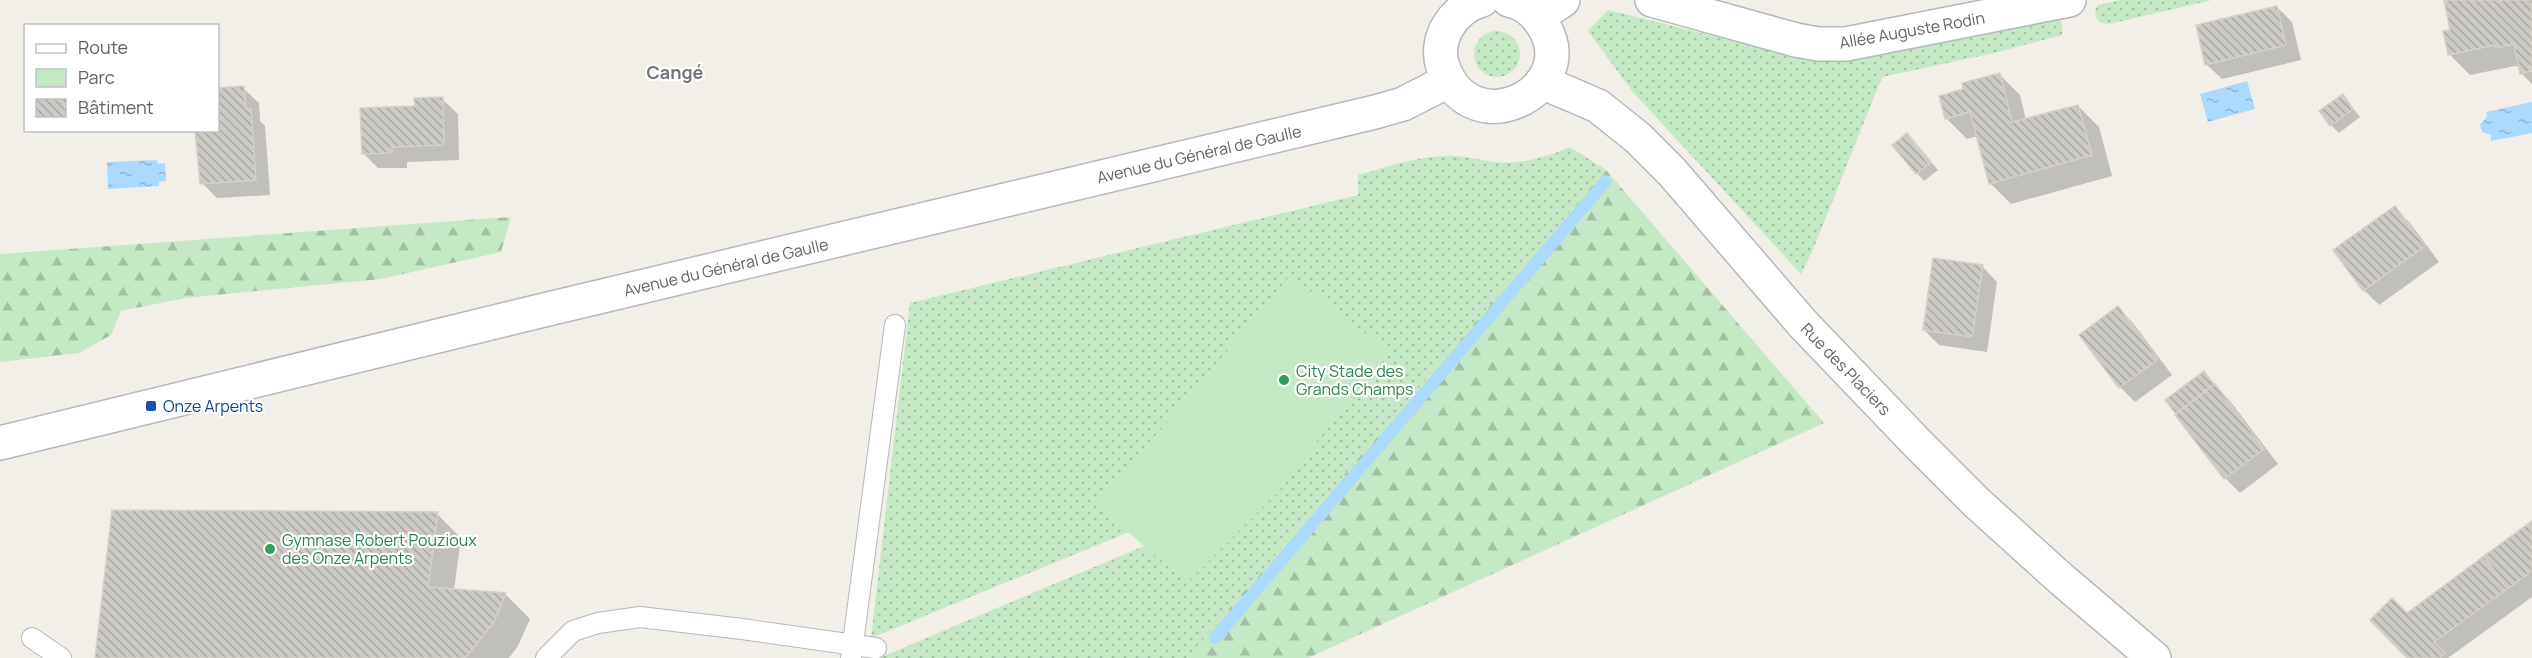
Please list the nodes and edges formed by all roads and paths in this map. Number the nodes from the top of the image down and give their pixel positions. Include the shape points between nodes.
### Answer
1 (1509, 0) edge
2 (1652, 0) edge
3 (2069, 0) edge
4 (1474, 1) edge
5 (1551, 9) edge
6 (1448, 81) junction
7 (1542, 82) junction
8 (894, 325) dead end
9 (0, 443) edge
10 (32, 638) dead end
11 (876, 648) dead end
12 (852, 651) edge
13 (60, 658) edge
14 (546, 658) edge
15 (2154, 658) edge

1 - 5 street
2 - 3 street, Allée Auguste Rodin via 1818,44 1846,44
4 - 6 street via 1453,17 1442,38 1441,60
5 - 7 street via 1547,32 1551,49 1549,67
6 - 7 street via 1460,95 1476,104 1495,107 1513,105
6 - 9 street, Avenue du Général de Gaulle via 1403,104 1375,112
7 - 15 street, Rue des Placiers via 1598,106 1638,138 1803,324 1918,444 1976,502
8 - 12 lane
10 - 13 lane
11 - 12 lane
12 - 14 lane via 640,617 573,631

